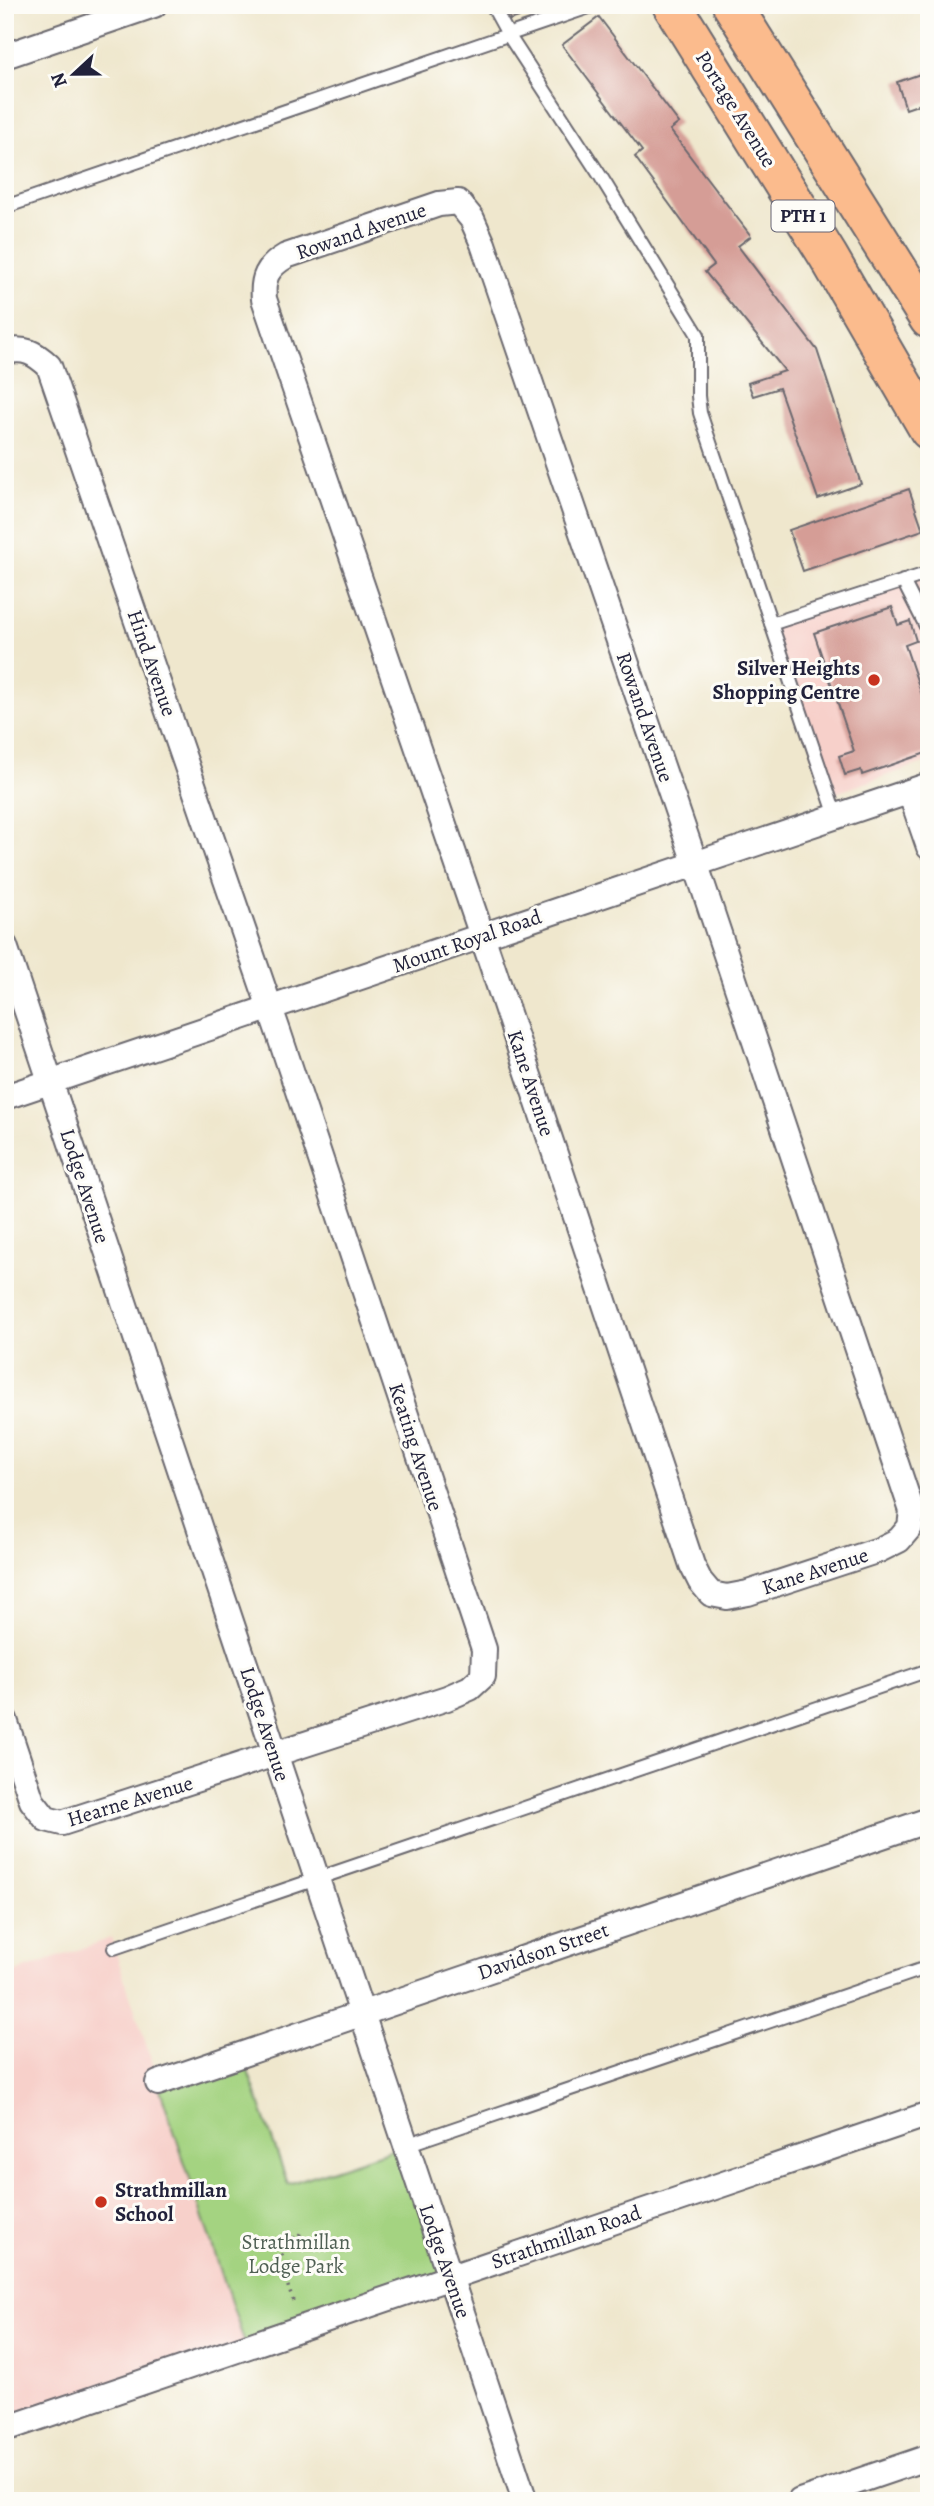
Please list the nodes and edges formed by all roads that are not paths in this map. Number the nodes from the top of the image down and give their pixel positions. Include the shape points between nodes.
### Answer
1 (154, 5) edge
2 (492, 5) edge
3 (595, 5) edge
4 (672, 5) edge
5 (732, 5) edge
6 (509, 36) junction
7 (5, 56) edge
8 (5, 208) edge
9 (929, 319) edge
10 (5, 352) edge
11 (929, 430) edge
12 (929, 573) edge
13 (903, 581) junction
14 (771, 624) junction
15 (929, 632) edge
16 (919, 788) edge
17 (836, 816) junction
18 (929, 847) edge
19 (695, 864) junction
20 (482, 936) junction
21 (5, 946) edge
22 (270, 1008) junction
23 (50, 1081) junction
24 (5, 1097) edge
25 (929, 1670) edge
26 (5, 1720) edge
27 (275, 1755) junction
28 (929, 1820) edge
29 (317, 1878) junction
30 (114, 1948) dead end
31 (929, 1967) edge
32 (362, 2012) junction
33 (158, 2083) dead end
34 (929, 2114) edge
35 (406, 2145) junction
36 (450, 2277) junction
37 (5, 2429) edge
38 (929, 2457) edge
39 (525, 2501) edge
40 (800, 2501) edge

1 - 7 street
2 - 6 lane
3 - 6 lane
4 - 11 highway, Portage Avenue / PTH 1 via 828,256
5 - 9 highway, PTH 1
6 - 8 lane
6 - 14 lane via 698,335 700,413
10 - 22 street, Hind Avenue via 35,352 49,366
12 - 13 lane
13 - 14 lane
13 - 15 lane
14 - 17 lane
16 - 17 street, Mount Royal Road
16 - 18 street
17 - 19 street, Mount Royal Road
19 - 20 street, Mount Royal Road
19 - 20 street, Kane Avenue via 912,1511 910,1527 899,1540 879,1550 727,1597 711,1594 700,1581
19 - 20 street, Rowand Avenue via 483,244 458,202 414,212 273,263 265,274 264,299
20 - 22 street, Mount Royal Road
21 - 23 street, Lodge Avenue
22 - 23 street, Mount Royal Road
22 - 27 street, Keating Avenue via 484,1649 483,1676 470,1688
23 - 24 street, Mount Royal Road
23 - 27 street, Lodge Avenue
25 - 29 lane
26 - 27 street, Hearne Avenue via 32,1801 46,1819 62,1823
27 - 29 street, Lodge Avenue
28 - 32 street, Davidson Street
29 - 30 lane
29 - 32 street, Lodge Avenue
31 - 35 lane
32 - 33 street, Davidson Street
32 - 35 street, Lodge Avenue
34 - 36 street, Strathmillan Road
35 - 36 street, Lodge Avenue
36 - 37 street, Strathmillan Road
36 - 39 street, Lodge Avenue
38 - 40 street

